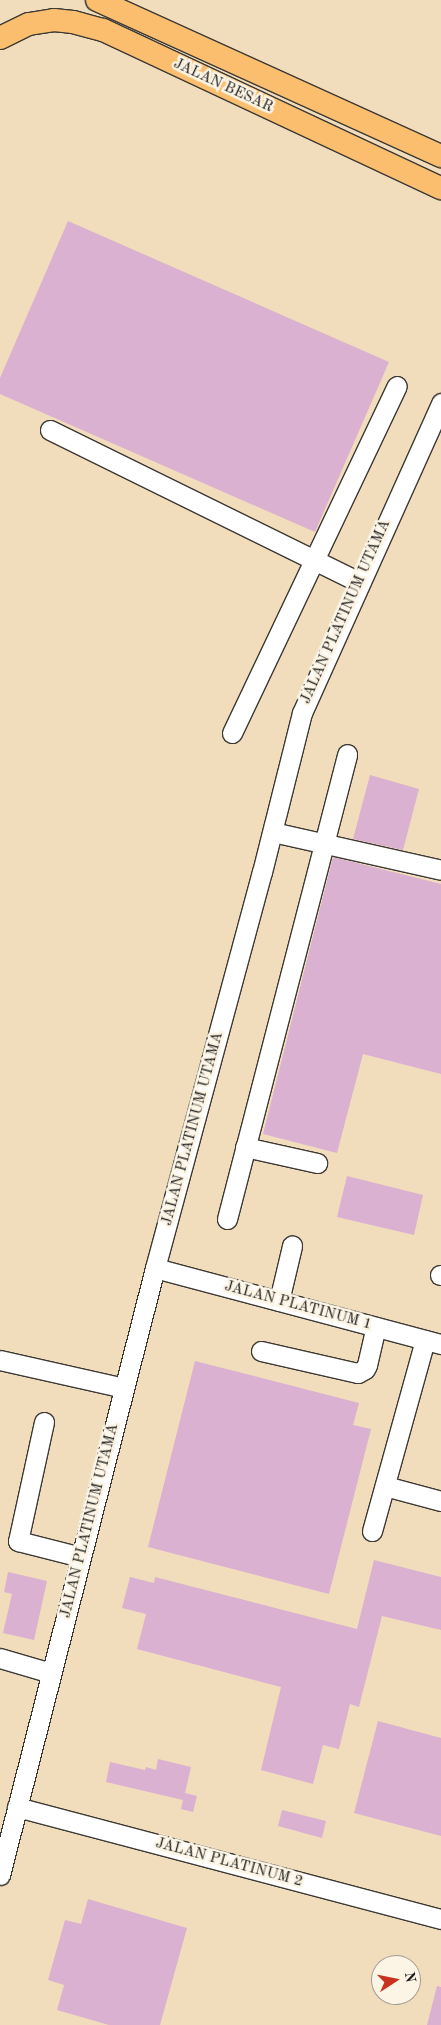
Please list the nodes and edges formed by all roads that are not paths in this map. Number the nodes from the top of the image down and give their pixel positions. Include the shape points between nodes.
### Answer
1 (97, 0) edge
2 (0, 38) edge
3 (441, 156) edge
4 (441, 188) edge
5 (397, 386) dead end
6 (441, 402) edge
7 (50, 430) dead end
8 (313, 559) junction
9 (359, 582) junction
10 (232, 733) dead end
11 (347, 754) dead end
12 (273, 832) junction
13 (323, 843) junction
14 (441, 870) edge
15 (245, 1147) junction
16 (317, 1163) dead end
17 (226, 1219) dead end
18 (292, 1246) dead end
19 (155, 1268) junction
20 (279, 1301) junction
21 (376, 1327) junction
22 (433, 1342) edge
23 (261, 1351) dead end
24 (0, 1360) edge
25 (124, 1388) junction
26 (44, 1422) dead end
27 (384, 1486) junction
28 (441, 1501) edge
29 (372, 1531) dead end
30 (81, 1557) junction
31 (0, 1658) edge
32 (52, 1673) junction
33 (17, 1807) junction
34 (0, 1874) edge
35 (441, 1919) edge

1 - 3 main road, JALAN BESAR
2 - 4 main road, JALAN BESAR via 29,24 54,20 103,30
5 - 8 street
6 - 9 street, JALAN PLATINUM UTAMA
7 - 8 street
8 - 9 street
8 - 10 street
9 - 12 street, JALAN PLATINUM UTAMA via 308,696
11 - 13 street
12 - 13 street
12 - 19 street, JALAN PLATINUM UTAMA
13 - 14 street
13 - 15 street
15 - 16 street
15 - 17 street
18 - 20 street
19 - 20 street, JALAN PLATINUM 1
19 - 25 street, JALAN PLATINUM UTAMA
20 - 21 street, JALAN PLATINUM 1
21 - 22 street, JALAN PLATINUM 1
21 - 23 street via 367,1365 358,1373
22 - 27 street
24 - 25 street
25 - 30 street, JALAN PLATINUM UTAMA
26 - 30 street via 18,1541
27 - 28 street
27 - 29 street
30 - 32 street, JALAN PLATINUM UTAMA
31 - 32 street
32 - 33 street, JALAN PLATINUM UTAMA
33 - 34 street, JALAN PLATINUM UTAMA
33 - 35 street, JALAN PLATINUM 2

